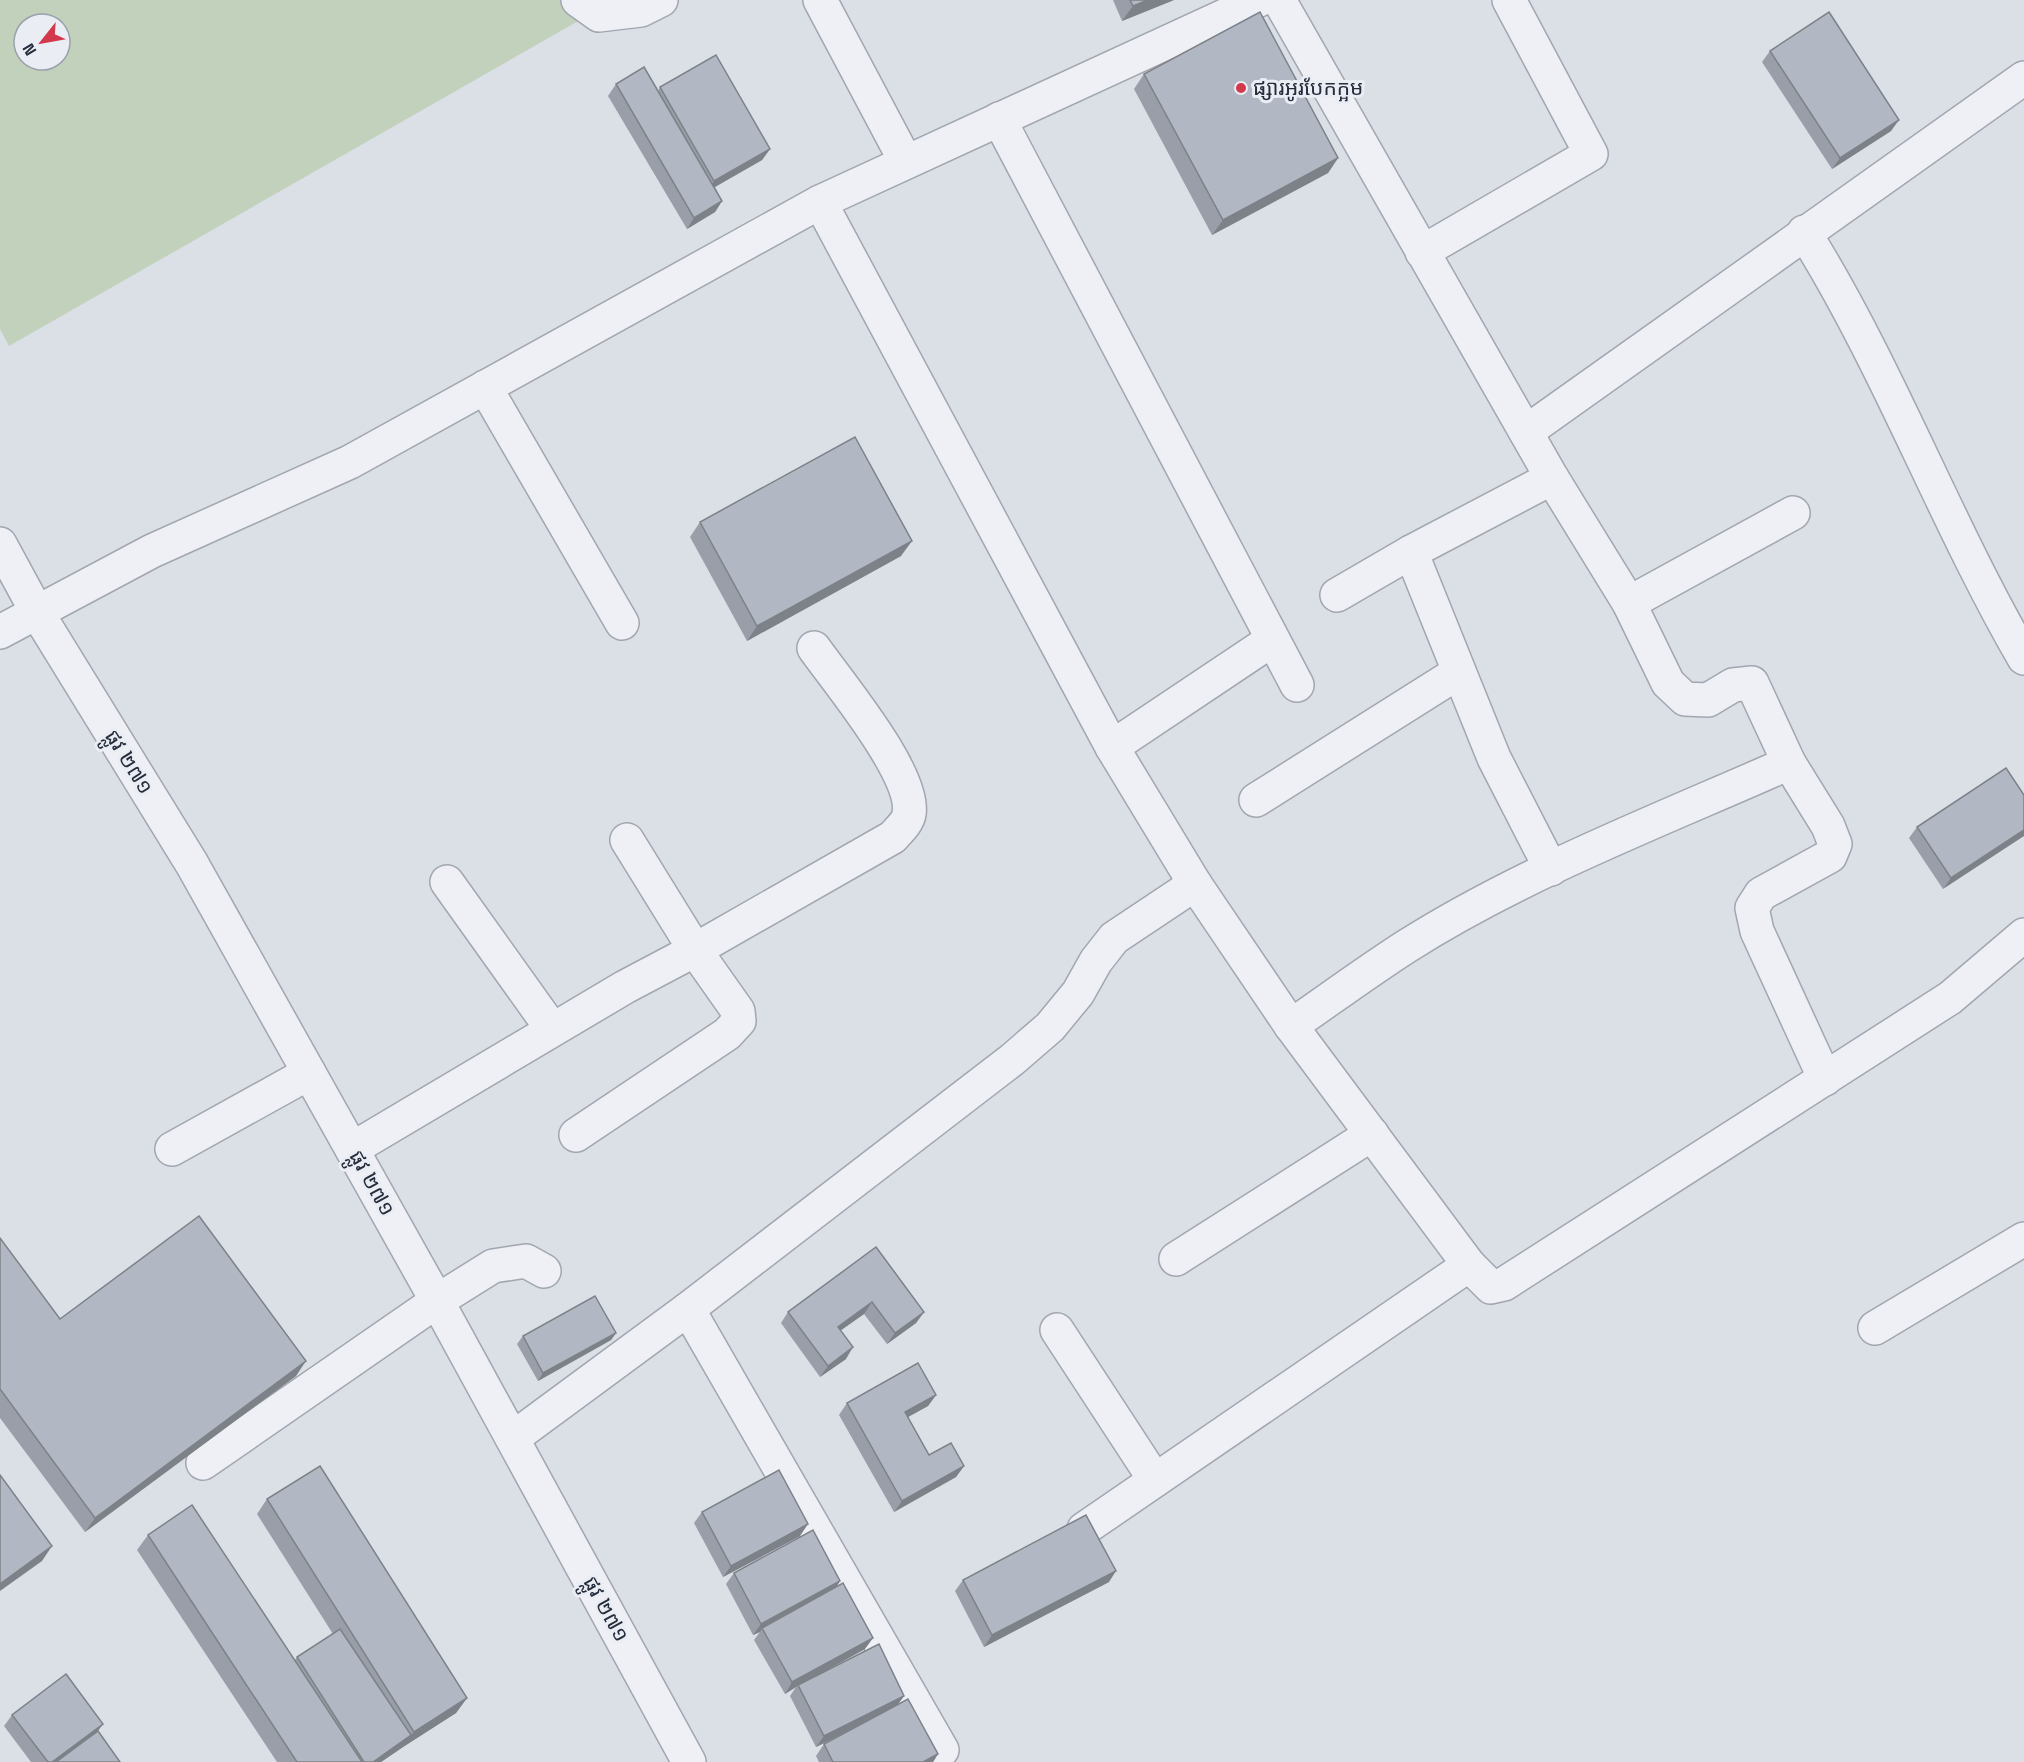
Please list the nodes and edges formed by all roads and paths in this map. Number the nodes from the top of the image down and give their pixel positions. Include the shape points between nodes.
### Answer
1 (578, 0) edge
2 (661, 0) edge
3 (820, 0) edge
4 (1258, 0) edge
5 (1279, 0) edge
6 (1509, 0) edge
7 (2024, 78) edge
8 (999, 119) junction
9 (906, 162) junction
10 (820, 202) junction
11 (1804, 232) junction
12 (1422, 252) junction
13 (485, 387) junction
14 (1526, 432) junction
15 (1552, 478) junction
16 (1793, 513) dead end
17 (0, 544) edge
18 (1411, 552) junction
19 (1337, 595) dead end
20 (1629, 603) junction
21 (38, 614) junction
22 (622, 623) dead end
23 (0, 632) edge
24 (1272, 640) junction
25 (814, 648) dead end
26 (2024, 658) edge
27 (1459, 672) junction
28 (1297, 685) dead end
29 (1112, 747) junction
30 (1789, 763) junction
31 (1256, 800) dead end
32 (627, 840) dead end
33 (1551, 868) junction
34 (447, 882) dead end
35 (1195, 884) junction
36 (2024, 935) edge
37 (695, 950) junction
38 (1291, 1026) junction
39 (552, 1029) junction
40 (309, 1073) junction
41 (1825, 1079) junction
42 (1372, 1134) junction
43 (576, 1135) dead end
44 (172, 1149) dead end
45 (352, 1149) junction
46 (2024, 1239) edge
47 (1176, 1259) dead end
48 (1468, 1264) junction
49 (544, 1270) dead end
50 (437, 1301) junction
51 (688, 1309) junction
52 (1875, 1328) dead end
53 (1057, 1330) dead end
54 (513, 1438) junction
55 (204, 1463) edge
56 (1155, 1480) junction
57 (1084, 1529) edge
58 (942, 1750) dead end
59 (689, 1762) edge

1 - 2 street via 599,15 641,10
3 - 9 street
4 - 8 street
5 - 12 street
6 - 12 street via 1591,154
7 - 11 street
8 - 9 street
8 - 24 street
9 - 10 street
10 - 13 street
10 - 29 street
11 - 14 street
11 - 26 street via 1837,285 1943,504
12 - 14 street
13 - 21 street via 350,462 152,551
13 - 22 street
14 - 15 street
15 - 18 street
15 - 20 street
16 - 20 street
17 - 21 street, ផ្លូវ ២៧១
18 - 19 street
18 - 27 street
20 - 30 street via 1668,683 1684,699 1708,700 1733,685 1752,683
21 - 23 street
21 - 40 street, ផ្លូវ ២៧១ via 192,864
24 - 28 street
24 - 29 street
25 - 37 street via 903,779 909,817 894,837
27 - 31 street
27 - 33 street via 1494,758
29 - 35 street
30 - 33 street
30 - 41 street via 1835,844 1830,856 1761,894 1752,908 1758,931
32 - 37 street
33 - 38 street via 1408,945
34 - 39 street
35 - 38 street
35 - 51 street via 1114,938 1057,1019 1013,1059
36 - 41 street via 1950,998
37 - 39 street
37 - 43 street via 738,1011 739,1021 727,1035
38 - 42 street
39 - 45 street
40 - 44 street
40 - 45 street, ផ្លូវ ២៧១
41 - 48 street via 1504,1284 1491,1287
42 - 47 street
42 - 48 street
45 - 50 street, ផ្លូវ ២៧១
46 - 52 street
48 - 56 street
49 - 50 street via 526,1261 493,1266
50 - 54 street, ផ្លូវ ២៧១
50 - 55 street
51 - 54 street
51 - 58 street
53 - 56 street
54 - 59 street, ផ្លូវ ២៧១
56 - 57 street

